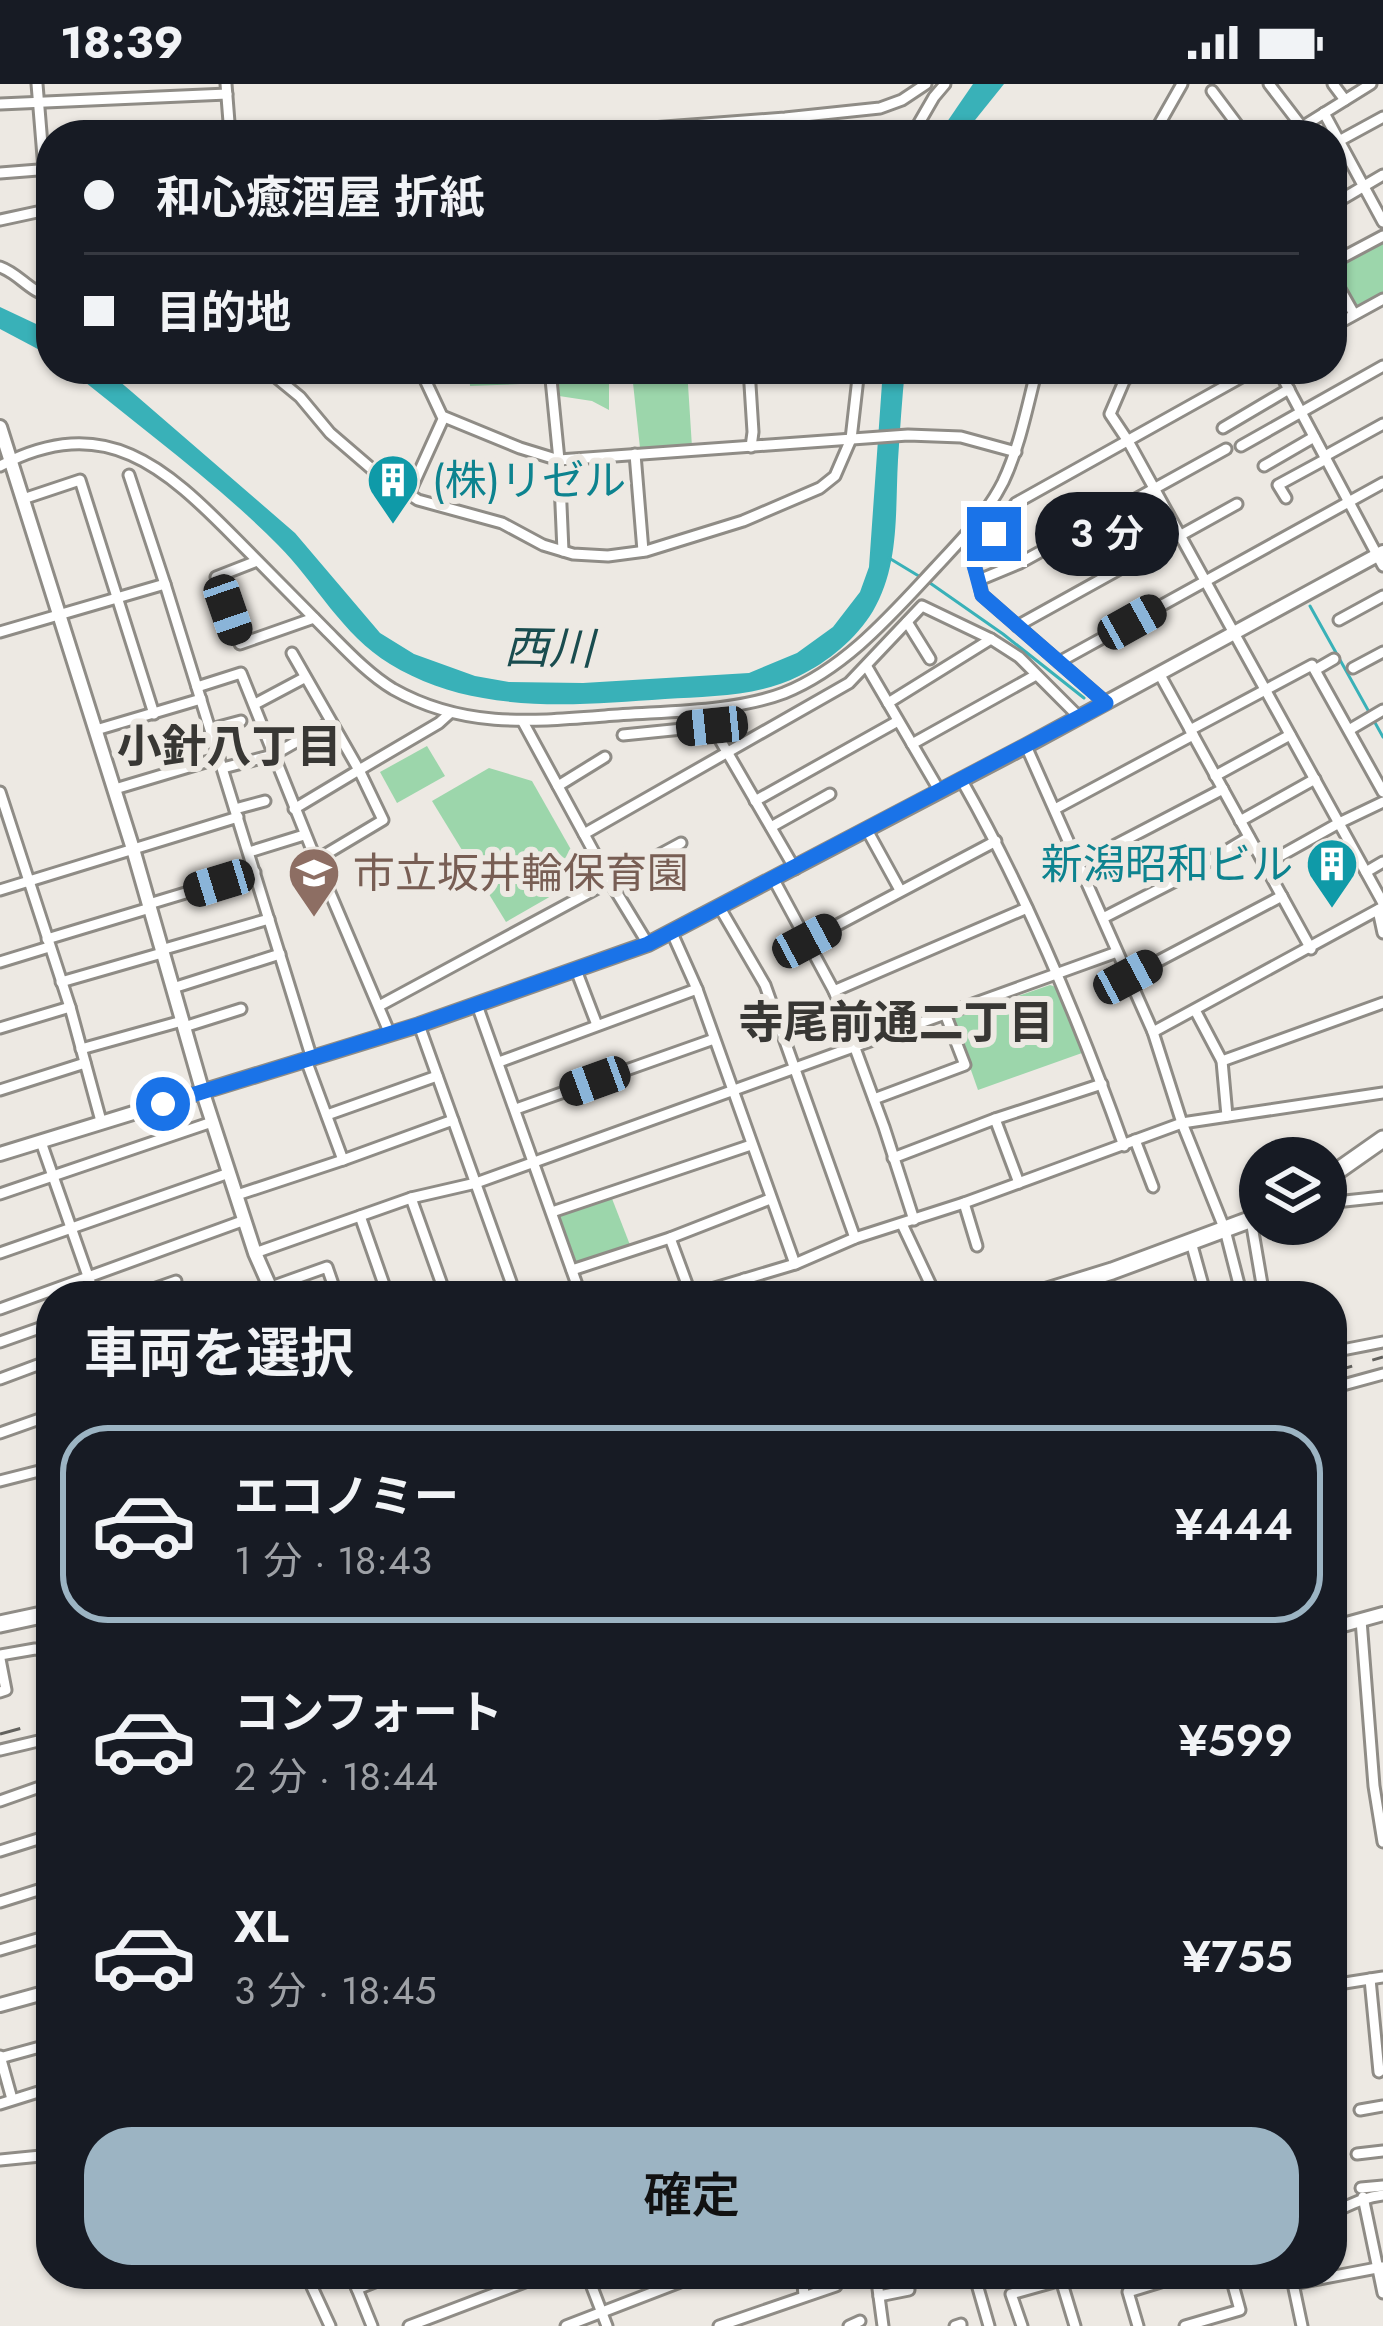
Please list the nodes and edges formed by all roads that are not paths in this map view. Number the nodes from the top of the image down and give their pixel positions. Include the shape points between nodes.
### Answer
1 (37, 84) edge
2 (926, 84) edge
3 (945, 84) edge
4 (1182, 84) edge
5 (1268, 84) edge
6 (1333, 84) edge
7 (1371, 84) edge
8 (226, 89) edge
9 (1212, 91) dead end
10 (1345, 100) junction
11 (38, 102) junction
12 (0, 104) edge
13 (1324, 113) junction
14 (1383, 117) edge
15 (40, 120) edge
16 (229, 120) edge
17 (757, 120) edge
18 (921, 120) edge
19 (1162, 120) edge
20 (1234, 120) edge
21 (1296, 120) edge
22 (1313, 120) edge
23 (1328, 120) edge
24 (1347, 137) edge
25 (1347, 155) edge
26 (36, 170) edge
27 (0, 173) edge
28 (1383, 176) edge
29 (1364, 186) junction
30 (1347, 196) edge
31 (36, 212) edge
32 (0, 220) edge
33 (1383, 222) edge
34 (1383, 236) edge
35 (1347, 255) edge
36 (0, 267) edge
37 (36, 291) edge
38 (1383, 299) edge
39 (1347, 301) edge
40 (1354, 314) junction
41 (1347, 318) edge
42 (1383, 366) edge
43 (284, 384) edge
44 (428, 384) edge
45 (551, 384) edge
46 (750, 384) edge
47 (858, 384) edge
48 (1033, 384) edge
49 (1124, 384) edge
50 (1229, 384) edge
51 (1286, 384) edge
52 (1288, 389) junction
53 (1301, 412) junction
54 (444, 417) junction
55 (1383, 424) edge
56 (0, 427) edge
57 (1223, 428) dead end
58 (1314, 437) junction
59 (851, 439) junction
60 (1127, 441) junction
61 (1240, 446) dead end
62 (752, 447) junction
63 (1226, 448) dead end
64 (1016, 452) junction
65 (635, 454) junction
66 (1326, 458) junction
67 (559, 460) junction
68 (6, 463) edge
69 (1264, 466) dead end
70 (129, 475) dead end
71 (1383, 483) edge
72 (1153, 487) junction
73 (409, 494) junction
74 (1286, 498) dead end
75 (23, 499) junction
76 (1349, 502) junction
77 (1237, 504) dead end
78 (1180, 535) junction
79 (562, 551) junction
80 (643, 551) junction
81 (1381, 557) edge
82 (257, 561) junction
83 (980, 580) junction
84 (1205, 581) junction
85 (166, 584) junction
86 (1383, 596) edge
87 (118, 598) junction
88 (60, 614) junction
89 (314, 618) junction
90 (1339, 620) dead end
91 (907, 622) junction
92 (1017, 626) junction
93 (0, 632) edge
94 (1234, 634) junction
95 (991, 639) junction
96 (1383, 652) edge
97 (292, 653) dead end
98 (930, 659) dead end
99 (1334, 659) dead end
100 (1059, 662) junction
101 (867, 667) junction
102 (1353, 668) dead end
103 (1315, 670) junction
104 (1036, 675) junction
105 (1160, 675) junction
106 (304, 677) junction
107 (197, 687) junction
108 (1264, 688) junction
109 (201, 699) junction
110 (888, 703) junction
111 (1106, 703) junction
112 (255, 704) junction
113 (1383, 710) edge
114 (450, 713) junction
115 (154, 714) junction
116 (1079, 718) junction
117 (242, 721) dead end
118 (898, 721) junction
119 (331, 722) junction
120 (523, 722) junction
121 (211, 729) junction
122 (96, 730) junction
123 (1349, 730) junction
124 (1192, 733) junction
125 (1290, 734) junction
126 (623, 735) dead end
127 (912, 744) junction
128 (1026, 746) junction
129 (727, 751) junction
130 (273, 755) junction
131 (605, 757) dead end
132 (221, 763) junction
133 (359, 770) junction
134 (1215, 776) junction
135 (961, 779) junction
136 (1315, 779) junction
137 (558, 786) junction
138 (115, 789) junction
139 (1223, 789) junction
140 (939, 790) junction
141 (0, 792) edge
142 (1383, 792) edge
143 (830, 794) dead end
144 (265, 801) dead end
145 (755, 801) junction
146 (1383, 802) edge
147 (294, 809) junction
148 (1055, 809) junction
149 (236, 813) junction
150 (1240, 821) junction
151 (1339, 823) junction
152 (771, 827) junction
153 (5, 828) edge
154 (867, 830) junction
155 (584, 834) junction
156 (304, 835) junction
157 (1249, 837) junction
158 (996, 841) junction
159 (681, 843) dead end
160 (133, 849) junction
161 (248, 852) junction
162 (316, 860) junction
163 (1383, 862) edge
164 (1079, 864) junction
165 (1264, 865) junction
166 (795, 869) junction
167 (255, 872) junction
168 (1366, 872) junction
169 (609, 880) junction
170 (774, 880) junction
171 (27, 881) junction
172 (0, 890) edge
173 (900, 890) junction
174 (1282, 896) junction
175 (149, 906) junction
176 (1381, 907) edge
177 (720, 908) junction
178 (1027, 908) junction
179 (1103, 918) junction
180 (269, 919) junction
181 (672, 933) junction
182 (1383, 933) edge
183 (807, 941) junction
184 (48, 943) junction
185 (648, 944) junction
186 (1311, 949) junction
187 (162, 951) junction
188 (1117, 952) junction
189 (280, 954) junction
190 (0, 962) edge
191 (576, 970) junction
192 (1056, 972) junction
193 (1128, 977) junction
194 (61, 982) junction
195 (172, 988) junction
196 (697, 989) junction
197 (834, 991) junction
198 (1383, 1003) edge
199 (477, 1005) junction
200 (379, 1006) junction
201 (70, 1007) junction
202 (241, 1009) dead end
203 (1195, 1010) junction
204 (946, 1016) junction
205 (183, 1024) junction
206 (418, 1025) junction
207 (597, 1025) junction
208 (0, 1028) edge
209 (1153, 1032) junction
210 (390, 1034) junction
211 (714, 1039) junction
212 (855, 1045) junction
213 (81, 1049) junction
214 (309, 1059) junction
215 (499, 1061) junction
216 (1222, 1061) junction
217 (85, 1063) junction
218 (792, 1068) junction
219 (437, 1076) junction
220 (1102, 1084) junction
221 (0, 1090) edge
222 (731, 1090) junction
223 (203, 1093) junction
224 (1383, 1093) edge
225 (874, 1099) junction
226 (516, 1109) junction
227 (327, 1115) junction
228 (1227, 1116) junction
229 (995, 1119) junction
230 (453, 1120) junction
231 (101, 1121) junction
232 (212, 1122) junction
233 (1182, 1123) junction
234 (1383, 1139) edge
235 (1136, 1140) junction
236 (40, 1142) junction
237 (751, 1145) junction
238 (1124, 1145) junction
239 (0, 1154) edge
240 (893, 1158) junction
241 (344, 1160) junction
242 (535, 1161) junction
243 (1347, 1164) edge
244 (229, 1173) junction
245 (52, 1176) junction
246 (476, 1183) junction
247 (1019, 1183) junction
248 (1153, 1186) dead end
249 (0, 1194) edge
250 (237, 1195) junction
251 (1383, 1197) edge
252 (411, 1198) junction
253 (770, 1199) junction
254 (1347, 1201) edge
255 (964, 1203) junction
256 (552, 1212) junction
257 (360, 1216) junction
258 (245, 1220) junction
259 (914, 1220) junction
260 (902, 1224) junction
261 (1239, 1224) edge
262 (71, 1228) junction
263 (1225, 1230) junction
264 (670, 1238) junction
265 (855, 1238) junction
266 (1191, 1242) junction
267 (1258, 1245) edge
268 (977, 1246) dead end
269 (0, 1253) edge
270 (255, 1253) junction
271 (794, 1264) junction
272 (572, 1270) junction
273 (88, 1277) junction
274 (744, 1279) joint
275 (77, 1281) edge
276 (89, 1281) edge
277 (268, 1281) edge
278 (296, 1281) edge
279 (332, 1281) edge
280 (383, 1281) edge
281 (441, 1281) edge
282 (511, 1281) edge
283 (576, 1281) edge
284 (685, 1281) edge
285 (738, 1281) edge
286 (929, 1281) edge
287 (1085, 1281) edge
288 (1202, 1281) edge
289 (1238, 1281) edge
290 (1262, 1281) edge
291 (36, 1296) edge
292 (0, 1309) edge
293 (36, 1329) edge
294 (0, 1342) edge
295 (1383, 1342) edge
296 (1347, 1349) edge
297 (36, 1365) edge
298 (1383, 1374) edge
299 (0, 1378) edge
300 (1347, 1384) edge
301 (36, 1420) edge
302 (0, 1432) edge
303 (36, 1472) edge
304 (0, 1481) edge
305 (1383, 1614) edge
306 (36, 1616) edge
307 (1361, 1620) junction
308 (0, 1624) edge
309 (1347, 1624) edge
310 (36, 1649) edge
311 (0, 1657) edge
312 (0, 1692) edge
313 (36, 1742) edge
314 (0, 1750) edge
315 (36, 1788) edge
316 (0, 1801) edge
317 (36, 1840) edge
318 (1383, 1842) edge
319 (0, 1851) edge
320 (36, 1891) edge
321 (0, 1902) edge
322 (36, 1939) edge
323 (0, 1950) edge
324 (1383, 1977) edge
325 (1370, 1979) junction
326 (1347, 1983) edge
327 (36, 1995) edge
328 (0, 2005) edge
329 (36, 2048) edge
330 (0, 2057) edge
331 (1379, 2072) dead end
332 (36, 2092) edge
333 (12, 2099) junction
334 (0, 2104) edge
335 (1383, 2106) edge
336 (1360, 2110) dead end
337 (1383, 2151) edge
338 (1358, 2154) dead end
339 (36, 2156) edge
340 (0, 2160) edge
341 (1383, 2191) edge
342 (1362, 2193) junction
343 (1347, 2203) edge
344 (1380, 2267) edge
345 (1347, 2272) edge
346 (313, 2289) edge
347 (357, 2289) edge
348 (507, 2289) edge
349 (593, 2289) edge
350 (662, 2289) edge
351 (804, 2289) edge
352 (826, 2289) edge
353 (878, 2289) edge
354 (909, 2289) edge
355 (980, 2289) edge
356 (1029, 2289) edge
357 (1064, 2289) edge
358 (1140, 2289) edge
359 (1235, 2289) edge
360 (1294, 2289) edge
361 (1383, 2293) edge
362 (805, 2295) junction
363 (879, 2296) junction
364 (602, 2312) junction
365 (1190, 2325) edge
366 (330, 2326) edge
367 (372, 2326) edge
368 (410, 2326) edge
369 (566, 2326) edge
370 (607, 2326) edge
371 (718, 2326) edge
372 (883, 2326) edge
373 (989, 2326) edge
374 (1022, 2326) edge
375 (1076, 2326) edge
376 (1138, 2326) edge
377 (1302, 2326) edge

1 - 11 street
2 - 17 street via 880,107
3 - 18 street
4 - 19 street
5 - 21 street
6 - 10 street
7 - 10 street
8 - 11 street
8 - 16 street
9 - 20 street
10 - 13 street
11 - 12 street
11 - 15 street
13 - 22 street
13 - 23 street
14 - 24 street
25 - 29 street
26 - 27 street
28 - 29 street
29 - 30 street
29 - 33 street
31 - 32 street
34 - 35 street
36 - 37 street
38 - 40 street
39 - 40 street
40 - 41 street
42 - 53 street
43 - 73 street via 330,433
44 - 54 street
45 - 67 street
46 - 62 street
47 - 59 street
48 - 64 street
49 - 60 street via 1110,414
50 - 60 street
51 - 52 street
52 - 53 street
52 - 57 street
53 - 58 street
53 - 61 street
54 - 67 street
54 - 73 street
55 - 66 street
56 - 68 street
58 - 66 street
58 - 69 street
59 - 62 street
59 - 64 street via 961,436
59 - 80 street via 835,476 820,488
60 - 72 street
60 - 83 street via 1016,503 974,565
62 - 65 street
63 - 72 street
64 - 120 street via 977,522 816,678 741,704
65 - 67 street
65 - 80 street
66 - 74 street via 1278,485
66 - 76 street
67 - 79 street
68 - 75 street
68 - 82 street via 58,446 124,451 162,470
70 - 85 street
71 - 76 street
72 - 78 street
72 - 83 street
73 - 79 street
75 - 87 street via 80,481
75 - 88 street
76 - 81 street
76 - 84 street
77 - 78 street
78 - 84 street
78 - 92 street
79 - 80 street
81 - 94 street
82 - 89 street
82 - 89 street via 216,577 240,644
83 - 92 street via 982,595
84 - 94 street
84 - 100 street
85 - 87 street
85 - 107 street
86 - 90 street
87 - 88 street
87 - 115 street
88 - 93 street
88 - 122 street
89 - 114 street via 392,688
91 - 95 street via 922,606
91 - 98 street
91 - 101 street
92 - 100 street
94 - 105 street
94 - 108 street
95 - 104 street
95 - 110 street
96 - 102 street
97 - 106 street
99 - 103 street
100 - 111 street
101 - 110 street
101 - 129 street
103 - 108 street via 1312,664
103 - 123 street
104 - 116 street
104 - 127 street
105 - 111 street
105 - 124 street
106 - 112 street
106 - 119 street
107 - 109 street
107 - 112 street via 241,673
108 - 124 street
108 - 125 street
109 - 115 street
109 - 121 street
110 - 118 street
111 - 116 street
112 - 130 street
113 - 123 street
114 - 120 street
114 - 133 street
115 - 122 street
116 - 128 street
117 - 121 street
118 - 127 street
118 - 145 street
119 - 130 street
119 - 133 street
120 - 137 street
121 - 132 street
122 - 138 street
123 - 142 street
124 - 134 street
124 - 148 street
125 - 134 street
125 - 136 street
126 - 129 street via 712,726
127 - 140 street
128 - 135 street
128 - 148 street
129 - 145 street
129 - 155 street
130 - 132 street
130 - 147 street
131 - 137 street
132 - 138 street
132 - 149 street
133 - 147 street
133 - 162 street via 383,820
134 - 139 street
135 - 140 street
135 - 158 street
136 - 150 street
136 - 151 street
137 - 155 street
138 - 160 street
139 - 150 street
139 - 164 street
140 - 154 street
141 - 153 street
143 - 152 street
144 - 149 street
145 - 152 street
146 - 151 street
147 - 156 street
148 - 164 street
149 - 160 street
149 - 161 street
150 - 157 street
151 - 165 street
151 - 168 street
152 - 166 street
153 - 171 street
154 - 166 street
154 - 173 street
155 - 169 street
156 - 161 street
156 - 162 street
157 - 165 street
157 - 179 street
158 - 173 street
158 - 178 street
159 - 169 street
160 - 171 street
160 - 175 street
161 - 167 street
162 - 200 street
163 - 168 street
164 - 179 street
165 - 174 street
166 - 170 street
167 - 175 street
167 - 180 street
168 - 176 street
169 - 185 street
169 - 200 street
170 - 177 street
170 - 183 street
171 - 172 street
171 - 184 street
173 - 183 street
174 - 186 street
174 - 193 street
175 - 184 street
175 - 187 street
176 - 182 street
176 - 186 street
177 - 181 street
177 - 218 street via 765,985
178 - 192 street
178 - 197 street
179 - 188 street
180 - 187 street
180 - 189 street
181 - 185 street
181 - 196 street
183 - 197 street
184 - 190 street
184 - 194 street
185 - 191 street
186 - 203 street
187 - 194 street
187 - 195 street
188 - 192 street
188 - 193 street
189 - 195 street
189 - 214 street
191 - 199 street
191 - 207 street
192 - 204 street
192 - 220 street
193 - 209 street
194 - 201 street
195 - 205 street
196 - 207 street
196 - 211 street
197 - 212 street
198 - 216 street
199 - 206 street
199 - 215 street
200 - 210 street
201 - 208 street
201 - 213 street
202 - 205 street
203 - 209 street
203 - 216 street
204 - 212 street
204 - 225 street via 965,1065
205 - 213 street
205 - 223 street
206 - 210 street
206 - 219 street
207 - 215 street
209 - 233 street
210 - 214 street
211 - 222 street
211 - 226 street
212 - 218 street
212 - 225 street
213 - 217 street
214 - 223 street
214 - 227 street
215 - 226 street
216 - 228 street
217 - 221 street
217 - 231 street
218 - 222 street
218 - 265 street
219 - 227 street
219 - 230 street
220 - 229 street
220 - 238 street
222 - 237 street
222 - 242 street
223 - 231 street
223 - 232 street
224 - 228 street
225 - 240 street
226 - 242 street
227 - 241 street
228 - 233 street
229 - 240 street
229 - 247 street
230 - 241 street
230 - 246 street
231 - 236 street
232 - 244 street
232 - 245 street
233 - 235 street
233 - 263 street
234 - 243 main road
235 - 238 street
235 - 248 street
236 - 239 street
236 - 245 street
237 - 253 street
237 - 256 street
238 - 247 street
240 - 259 street
241 - 250 street
242 - 246 street
242 - 256 street
244 - 250 street
244 - 262 street
245 - 249 street
245 - 262 street
246 - 252 street
246 - 282 street
247 - 255 street
250 - 258 street
251 - 254 street
252 - 257 street
252 - 281 street
253 - 264 street
253 - 271 street
255 - 259 street
255 - 268 street
256 - 272 street
257 - 270 street
257 - 280 street
258 - 270 street
258 - 273 street
259 - 260 street
260 - 265 street
260 - 286 street
261 - 263 main road
262 - 269 street
262 - 273 street
263 - 266 main road
263 - 289 street
264 - 272 street
264 - 284 street
265 - 271 street
266 - 287 main road
266 - 288 street
267 - 290 street
270 - 277 street
271 - 274 street
272 - 283 street
273 - 275 street
273 - 276 street
274 - 285 street
278 - 279 street via 327,1268
291 - 292 street
293 - 294 street
295 - 296 street
297 - 299 street
298 - 300 street
301 - 302 street
303 - 304 street
305 - 307 street
306 - 308 main road
307 - 309 street
307 - 318 street
310 - 311 street
311 - 312 street
313 - 314 street
315 - 316 street
317 - 319 street
320 - 321 street
322 - 323 street
324 - 325 street
325 - 326 street
325 - 331 street
327 - 328 street
329 - 330 street
330 - 333 street
332 - 333 street
333 - 334 street
335 - 336 street
337 - 338 street
339 - 340 street
341 - 342 street
342 - 343 street
342 - 344 street
344 - 345 street
344 - 361 street
346 - 366 street
347 - 367 street
348 - 368 street
349 - 364 street
350 - 364 street
351 - 362 street
352 - 362 street
353 - 363 street
354 - 363 street
355 - 373 street
356 - 374 street via 1011,2294
357 - 375 street
358 - 376 street via 1128,2293
359 - 365 street via 1240,2310
360 - 377 street
362 - 371 street
363 - 372 street
364 - 369 street
364 - 370 street

